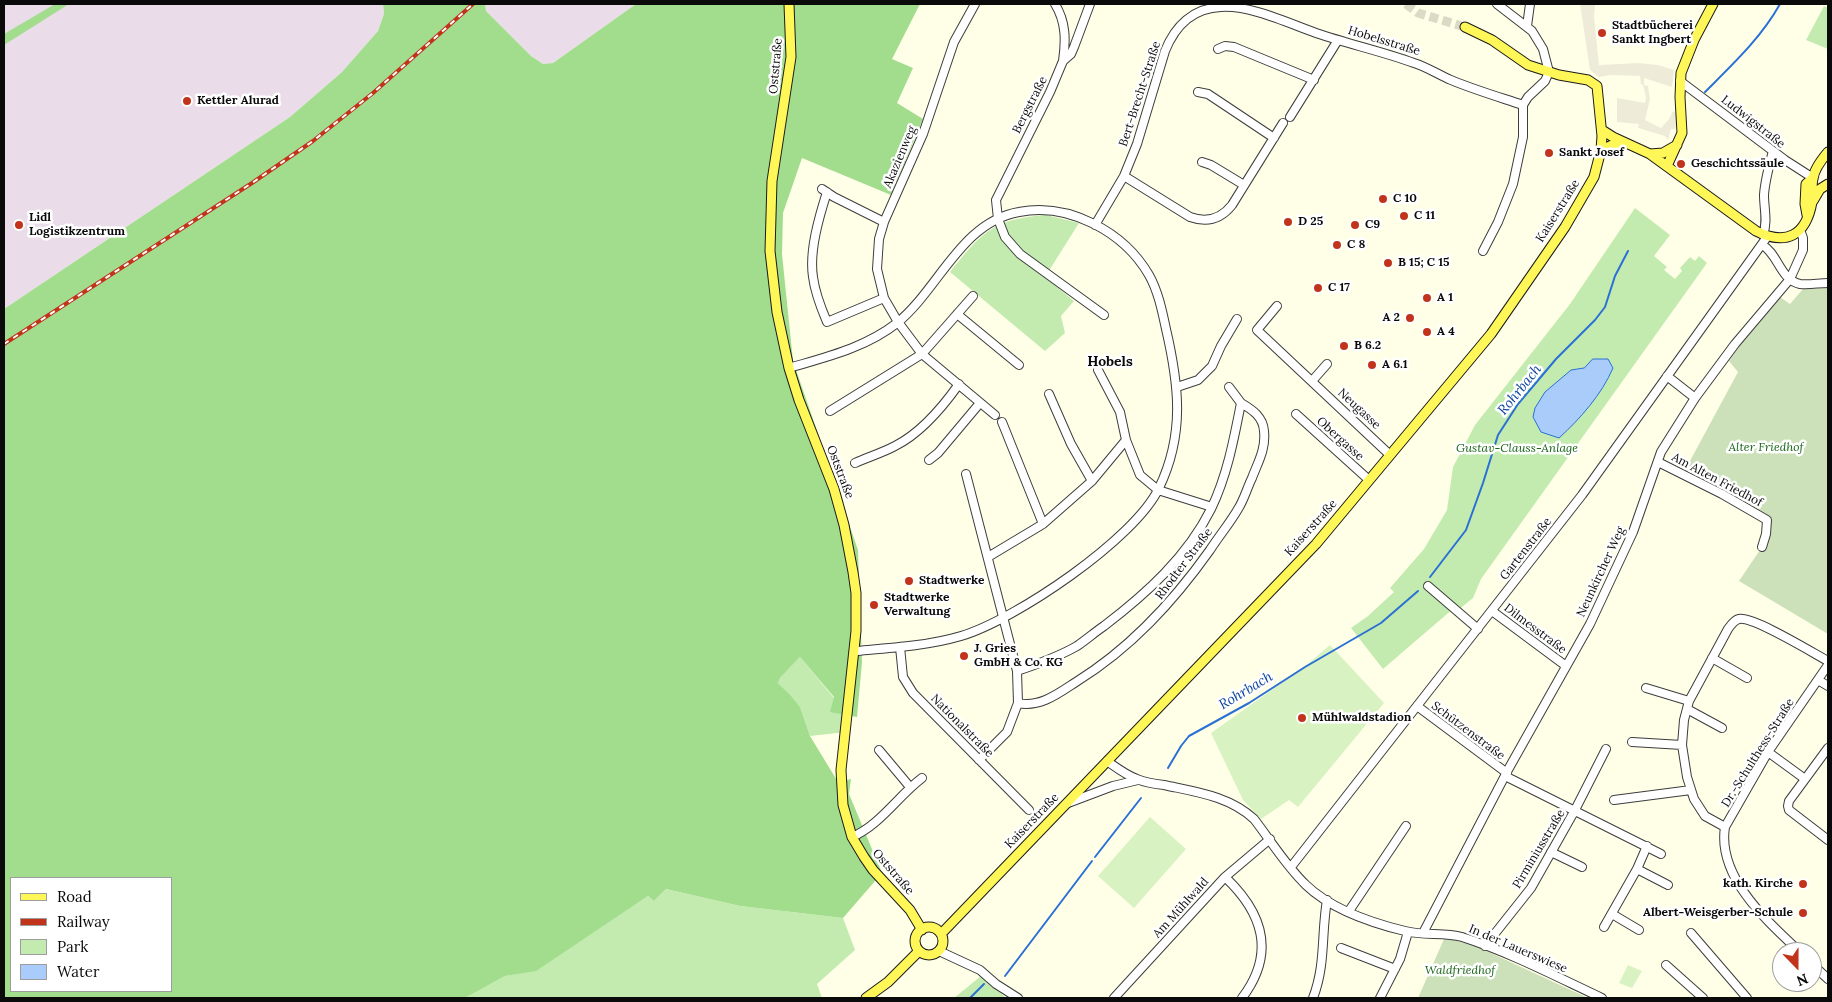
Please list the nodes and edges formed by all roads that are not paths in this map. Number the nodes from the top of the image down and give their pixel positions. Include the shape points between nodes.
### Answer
1 (789, 4) edge
2 (975, 4) edge
3 (1055, 4) edge
4 (1090, 4) edge
5 (1497, 4) edge
6 (1530, 4) edge
7 (1712, 4) edge
8 (1236, 7) joint
9 (1528, 26) junction
10 (1465, 27) tunnel mouth
11 (1338, 40) junction
12 (1218, 49) dead end
13 (1063, 61) junction
14 (1549, 72) junction
15 (1314, 80) junction
16 (1680, 81) junction
17 (1198, 92) dead end
18 (1523, 105) junction
19 (1290, 117) dead end
20 (1284, 123) dead end
21 (1602, 130) junction
22 (1274, 138) junction
23 (1628, 143) junction
24 (1677, 145) junction
25 (1601, 150) junction
26 (1773, 151) junction
27 (1828, 152) edge
28 (1650, 154) junction
29 (1202, 162) dead end
30 (1668, 166) junction
31 (1124, 176) junction
32 (1812, 178) junction
33 (1828, 184) edge
34 (1244, 185) junction
35 (1812, 203) junction
36 (1807, 215) junction
37 (998, 219) junction
38 (884, 222) junction
39 (1096, 225) junction
40 (1800, 230) junction
41 (1764, 239) junction
42 (1483, 251) dead end
43 (1790, 280) junction
44 (1828, 283) edge
45 (973, 296) dead end
46 (884, 298) junction
47 (1276, 306) dead end
48 (957, 314) junction
49 (1104, 315) dead end
50 (1237, 319) dead end
51 (898, 322) junction
52 (922, 354) junction
53 (1327, 364) dead end
54 (1019, 365) dead end
55 (789, 368) junction
56 (1098, 370) dead end
57 (1667, 376) junction
58 (1312, 381) junction
59 (959, 384) junction
60 (1178, 387) junction
61 (1229, 387) dead end
62 (1049, 394) dead end
63 (1695, 398) junction
64 (980, 403) junction
65 (1241, 403) junction
66 (830, 411) dead end
67 (1296, 414) dead end
68 (995, 415) dead end
69 (1002, 422) dead end
70 (1126, 440) junction
71 (1390, 454) junction
72 (929, 460) dead end
73 (1658, 462) junction
74 (855, 463) dead end
75 (966, 474) dead end
76 (1370, 480) junction
77 (1092, 482) junction
78 (1158, 490) junction
79 (1212, 507) junction
80 (1043, 524) junction
81 (1762, 547) dead end
82 (988, 557) junction
83 (1428, 586) dead end
84 (1492, 611) junction
85 (1004, 618) junction
86 (1478, 629) junction
87 (900, 647) junction
88 (855, 651) junction
89 (1712, 658) junction
90 (1828, 661) edge
91 (1828, 665) edge
92 (1566, 666) junction
93 (1017, 671) junction
94 (1747, 678) dead end
95 (1818, 680) junction
96 (1828, 686) edge
97 (1646, 688) dead end
98 (1018, 703) junction
99 (1688, 705) junction
100 (1417, 706) junction
101 (1722, 728) dead end
102 (1632, 742) dead end
103 (1682, 745) junction
104 (1828, 748) edge
105 (1606, 749) dead end
106 (879, 750) dead end
107 (1768, 752) junction
108 (979, 760) junction
109 (1108, 761) junction
110 (1506, 775) junction
111 (922, 778) dead end
112 (1805, 778) junction
113 (1142, 781) junction
114 (910, 787) junction
115 (1691, 790) junction
116 (1614, 800) dead end
117 (1064, 804) junction
118 (1029, 810) dead end
119 (1575, 810) junction
120 (1406, 826) dead end
121 (1725, 827) junction
122 (852, 837) junction
123 (1270, 839) junction
124 (1828, 840) edge
125 (1646, 846) junction
126 (1551, 852) junction
127 (1661, 854) dead end
128 (1291, 867) junction
129 (1582, 867) dead end
130 (1637, 868) junction
131 (1225, 877) junction
132 (1668, 885) dead end
133 (1326, 900) junction
134 (1350, 911) junction
135 (1612, 914) junction
136 (1604, 927) dead end
137 (922, 930) junction
138 (1639, 930) dead end
139 (1408, 932) junction
140 (1423, 933) junction
141 (1691, 933) dead end
142 (941, 934) junction
143 (1790, 942) edge
144 (1485, 946) junction
145 (1341, 948) dead end
146 (919, 951) junction
147 (939, 951) junction
148 (1666, 966) dead end
149 (1395, 969) junction
150 (866, 998) edge
151 (1018, 998) edge
152 (1114, 998) edge
153 (1242, 998) edge
154 (1314, 998) edge
155 (1380, 998) edge
156 (1602, 998) edge
157 (1703, 998) edge
158 (1747, 998) edge

1 - 55 main road, Oststraße via 791,57 776,148 770,229 777,312
2 - 38 street, Akazienweg via 954,42 923,134
3 - 13 street via 1065,30
4 - 13 street, Bergstraße via 1071,54
5 - 9 street
6 - 9 street
7 - 16 main road via 1684,64
8 - 11 street, Hobelsstraße
8 - 31 street, Bert-Brecht-Straße via 1221,7 1195,14 1176,29 1165,51
9 - 14 street via 1540,44
10 - 14 main road via 1492,40 1528,65
11 - 15 street
11 - 18 street, Hobelsstraße via 1416,63 1451,80
12 - 15 street via 1234,47
13 - 37 street, Bergstraße via 996,200
14 - 18 street
14 - 21 main road, Kaiserstraße via 1593,82 1598,93
15 - 19 street
16 - 24 main road via 1682,127
16 - 26 street, Ludwigstraße
17 - 22 street via 1208,94
18 - 42 street via 1522,137 1513,184
20 - 22 street
21 - 23 main road
21 - 25 main road, Kaiserstraße
22 - 34 street
23 - 25 main road via 1618,143
23 - 28 main road
24 - 28 main road via 1663,153
24 - 30 main road
25 - 71 main road, Kaiserstraße via 1585,195 1525,286 1491,334
26 - 32 street, Ludwigstraße
26 - 41 street via 1764,197
27 - 32 main road
28 - 30 main road
29 - 34 street
30 - 41 main road
31 - 34 street via 1198,220 1214,219 1226,212
31 - 39 street, Bert-Brecht-Straße
32 - 33 main road
32 - 35 main road
32 - 36 main road via 1806,184
33 - 35 main road via 1820,189
35 - 36 main road
36 - 40 main road
37 - 39 street via 1018,212 1050,210
37 - 49 street via 1005,237 1020,254
37 - 51 street via 970,237 917,304
38 - 46 street, Akazienweg via 877,269
38 - 46 street via 824,191 814,243 812,276 827,322
39 - 60 street via 1128,249 1152,282
40 - 41 main road via 1786,238
40 - 43 street, Neunkircher Weg via 1804,238 1803,250
41 - 43 street
41 - 57 street, Gartenstraße
43 - 44 street via 1801,284
43 - 63 street, Neunkircher Weg via 1735,344
45 - 48 street
46 - 51 street, Akazienweg
47 - 58 street, Neugasse via 1257,330
48 - 52 street
48 - 54 street
50 - 60 street via 1212,366 1198,380
51 - 52 street, Akazienweg
51 - 55 street via 862,345
52 - 59 street, Akazienweg
52 - 66 street
53 - 58 street
55 - 88 main road, Oststraße via 844,524 856,593
56 - 70 street via 1120,412
57 - 63 street
57 - 84 street, Gartenstraße via 1582,495
58 - 71 street, Neugasse
59 - 64 street, Akazienweg
59 - 74 street via 942,407 912,435
60 - 78 street via 1176,436
61 - 65 street, Rhodter Straße
62 - 77 street
63 - 73 street, Neunkircher Weg
64 - 68 street, Akazienweg
64 - 72 street
65 - 79 street via 1229,461
65 - 98 street, Rhodter Straße via 1260,419 1264,429 1264,449 1239,508 1187,583 1159,615 1090,674 1050,699 1026,705
67 - 76 street, Obergasse
69 - 80 street
70 - 77 street
70 - 78 street via 1140,475
71 - 76 main road, Kaiserstraße
73 - 81 street, Am Alten Friedhof via 1767,520
73 - 92 street, Neunkircher Weg via 1633,532 1590,624
75 - 82 street
76 - 109 main road, Kaiserstraße via 1316,544
77 - 80 street
78 - 79 street
78 - 85 street via 1142,514 1107,547
79 - 93 street via 1199,531 1171,567 1133,604 1078,646
80 - 82 street
82 - 85 street
83 - 86 street
84 - 86 street, Gartenstraße
84 - 92 street, Dilmesstraße
85 - 87 street via 961,636
85 - 93 street
86 - 100 street, Gartenstraße
87 - 88 street
87 - 108 street, Nationalstraße via 903,677 913,693
88 - 122 main road, Oststraße via 842,770 843,805
89 - 90 street via 1730,625 1744,619 1754,621
89 - 94 street
89 - 99 street
91 - 95 street, Dr.-Schulthess-Straße
92 - 110 street, Neunkircher Weg
93 - 98 street
95 - 96 street
95 - 107 street, Dr.-Schulthess-Straße
97 - 99 street
98 - 108 street via 1007,732
99 - 101 street
99 - 103 street
100 - 110 street, Schützenstraße
100 - 128 street, Gartenstraße
102 - 103 street
103 - 115 street
104 - 112 street
105 - 119 street, Pirminiusstraße
106 - 114 street
107 - 112 street
107 - 121 street, Dr.-Schulthess-Straße
108 - 118 street, Nationalstraße
109 - 113 street
109 - 117 main road, Kaiserstraße
110 - 119 street, Schützenstraße
110 - 140 street, Neunkircher Weg
111 - 114 street
112 - 124 street via 1788,806
113 - 117 street via 1113,786
113 - 123 street, In der Lauerswiese via 1230,802 1254,819
114 - 122 street via 863,832
115 - 116 street
115 - 121 street via 1705,816
117 - 142 main road, Kaiserstraße
119 - 125 street, Schützenstraße
119 - 126 street, Pirminiusstraße
120 - 134 street
121 - 143 street, Dr.-Schulthess-Straße via 1725,854 1735,878
122 - 137 main road, Oststraße via 873,870 910,910
123 - 128 street, In der Lauerswiese
123 - 131 street, Am Mühlwald
125 - 127 street, Schützenstraße
125 - 130 street
126 - 129 street
126 - 144 street, Pirminiusstraße via 1531,888
128 - 133 street, In der Lauerswiese via 1306,885
130 - 132 street
130 - 135 street
131 - 152 street, Am Mühlwald
131 - 153 street via 1250,907 1261,939 1255,977
133 - 134 street, In der Lauerswiese
133 - 154 street via 1322,967
134 - 139 street, In der Lauerswiese via 1384,926
135 - 136 street
135 - 138 street
137 - 142 main road via 932,928
137 - 146 main road via 915,940
139 - 140 street, In der Lauerswiese
139 - 149 street
140 - 144 street, In der Lauerswiese via 1455,935
141 - 158 street
142 - 147 main road via 943,944
144 - 156 street, In der Lauerswiese
145 - 149 street
146 - 147 main road via 927,955
146 - 150 main road via 888,982
147 - 151 street via 980,970
148 - 157 street
149 - 155 street

